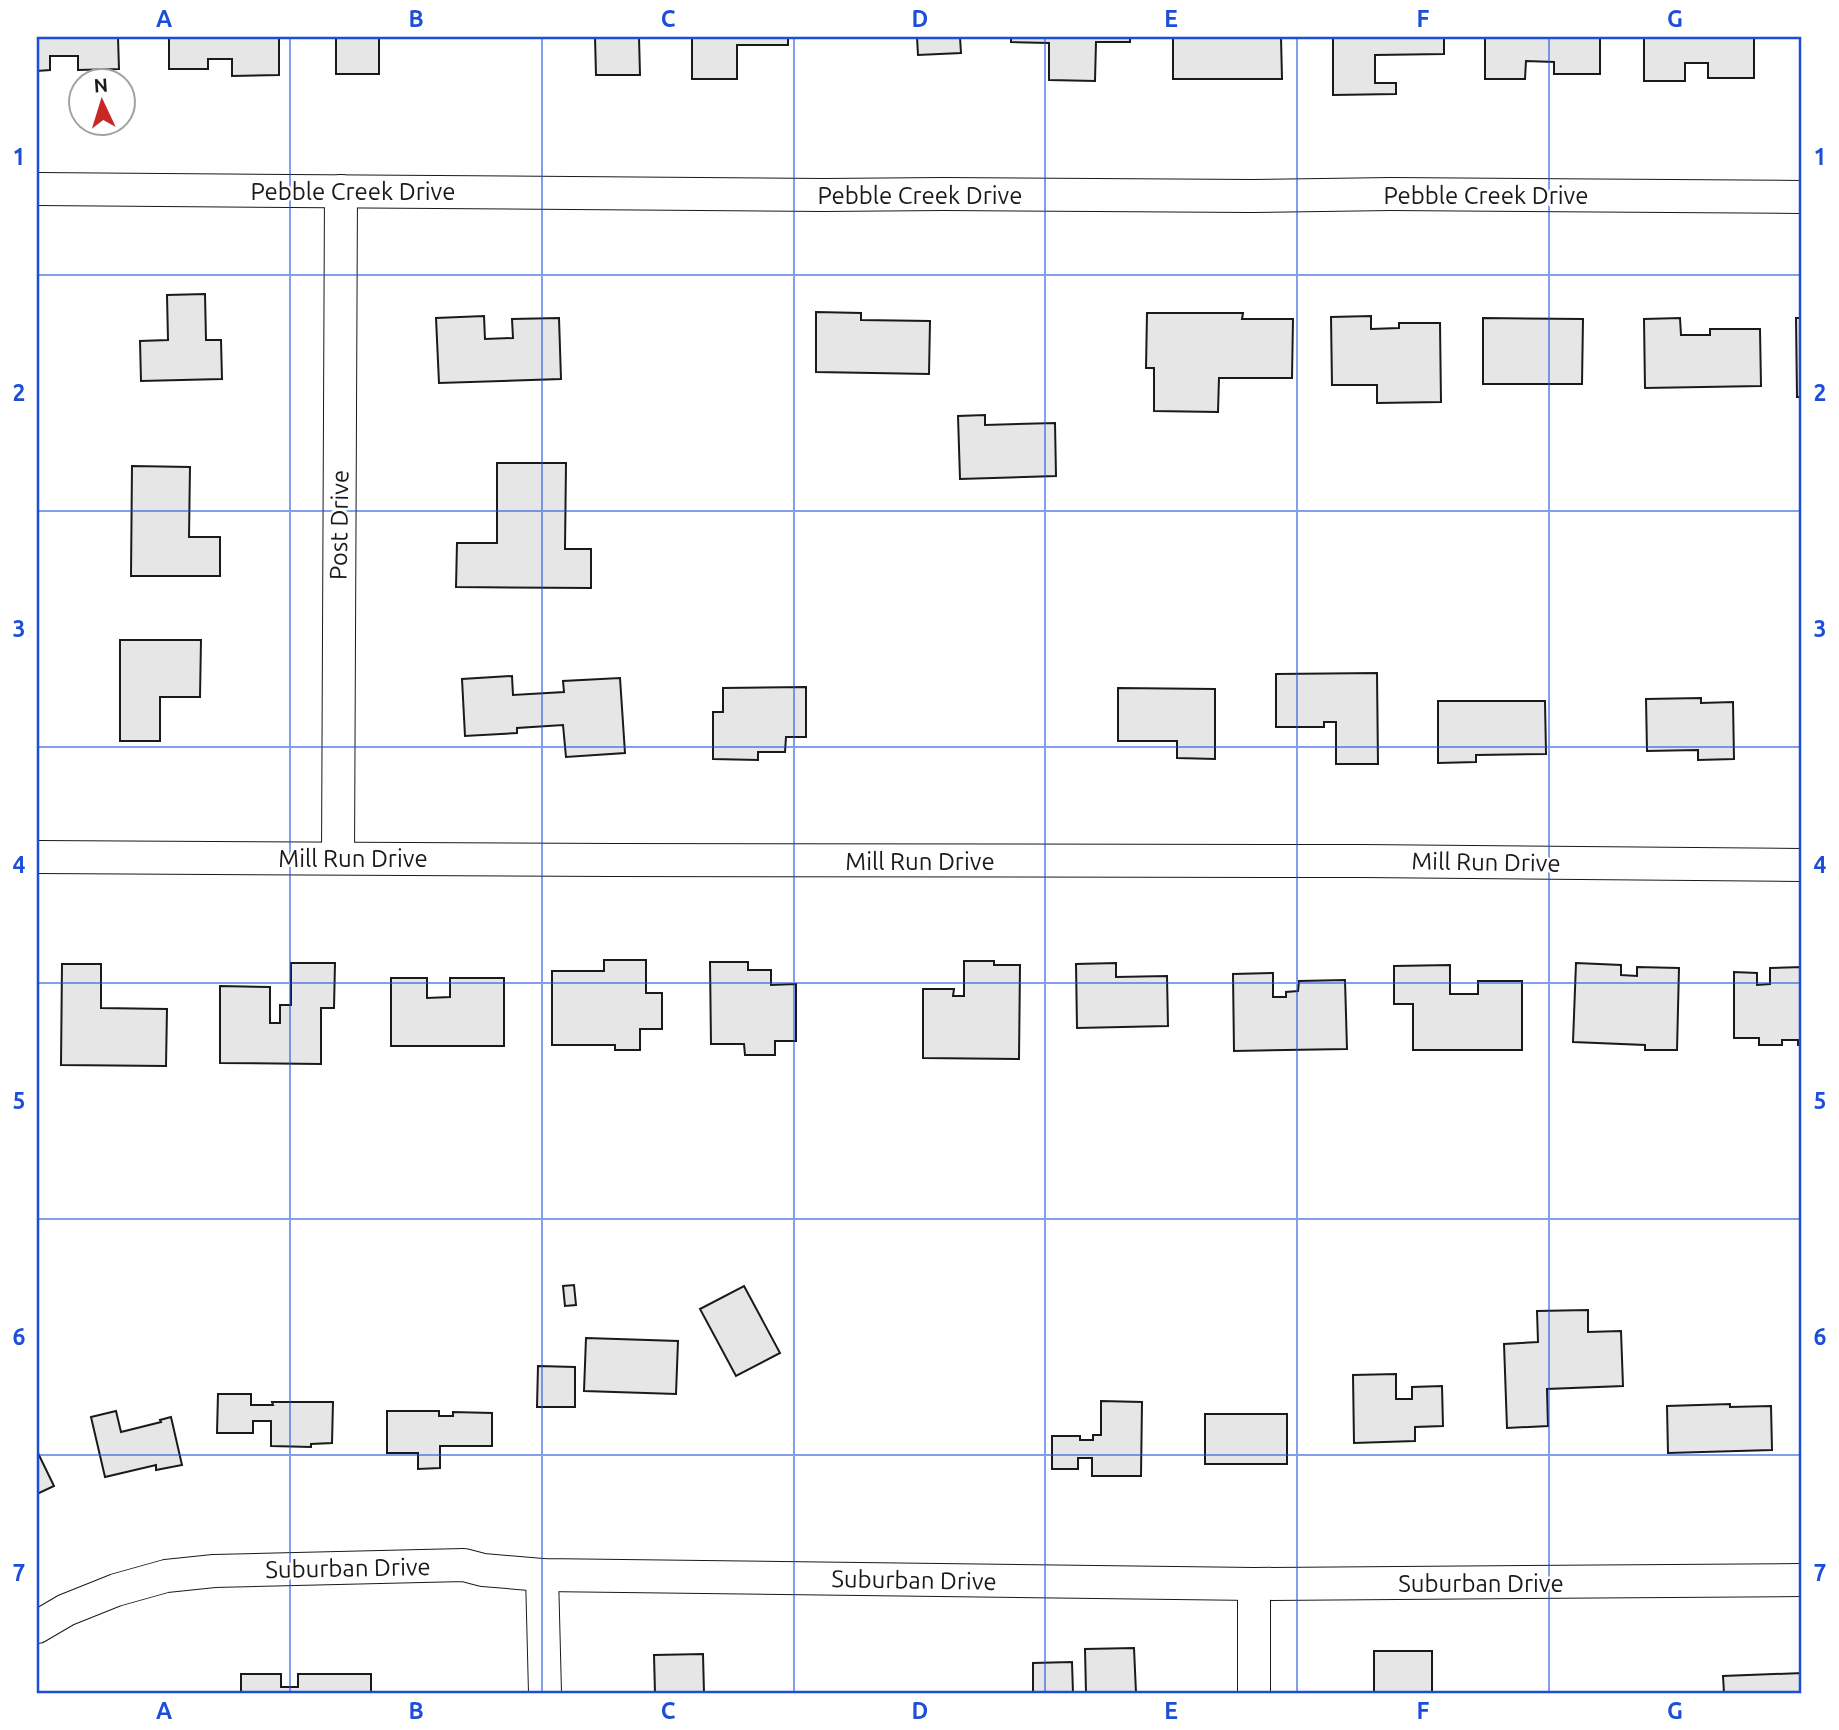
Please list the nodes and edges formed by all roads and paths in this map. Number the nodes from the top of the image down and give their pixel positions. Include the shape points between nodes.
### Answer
1 (37, 189) edge
2 (341, 191) junction
3 (1802, 197) edge
4 (37, 858) edge
5 (338, 858) junction
6 (1802, 865) edge
7 (542, 1575) junction
8 (1802, 1580) edge
9 (1254, 1584) junction
10 (37, 1627) edge
11 (545, 1693) edge
12 (1254, 1693) edge

1 - 2 street, Pebble Creek Drive
2 - 3 street, Pebble Creek Drive
2 - 5 street, Post Drive
4 - 5 street, Mill Run Drive
5 - 6 street, Mill Run Drive
7 - 9 street, Suburban Drive
7 - 10 street, Suburban Drive via 464,1565 214,1571 166,1576 116,1590
7 - 11 street
8 - 9 street, Suburban Drive
9 - 12 street

